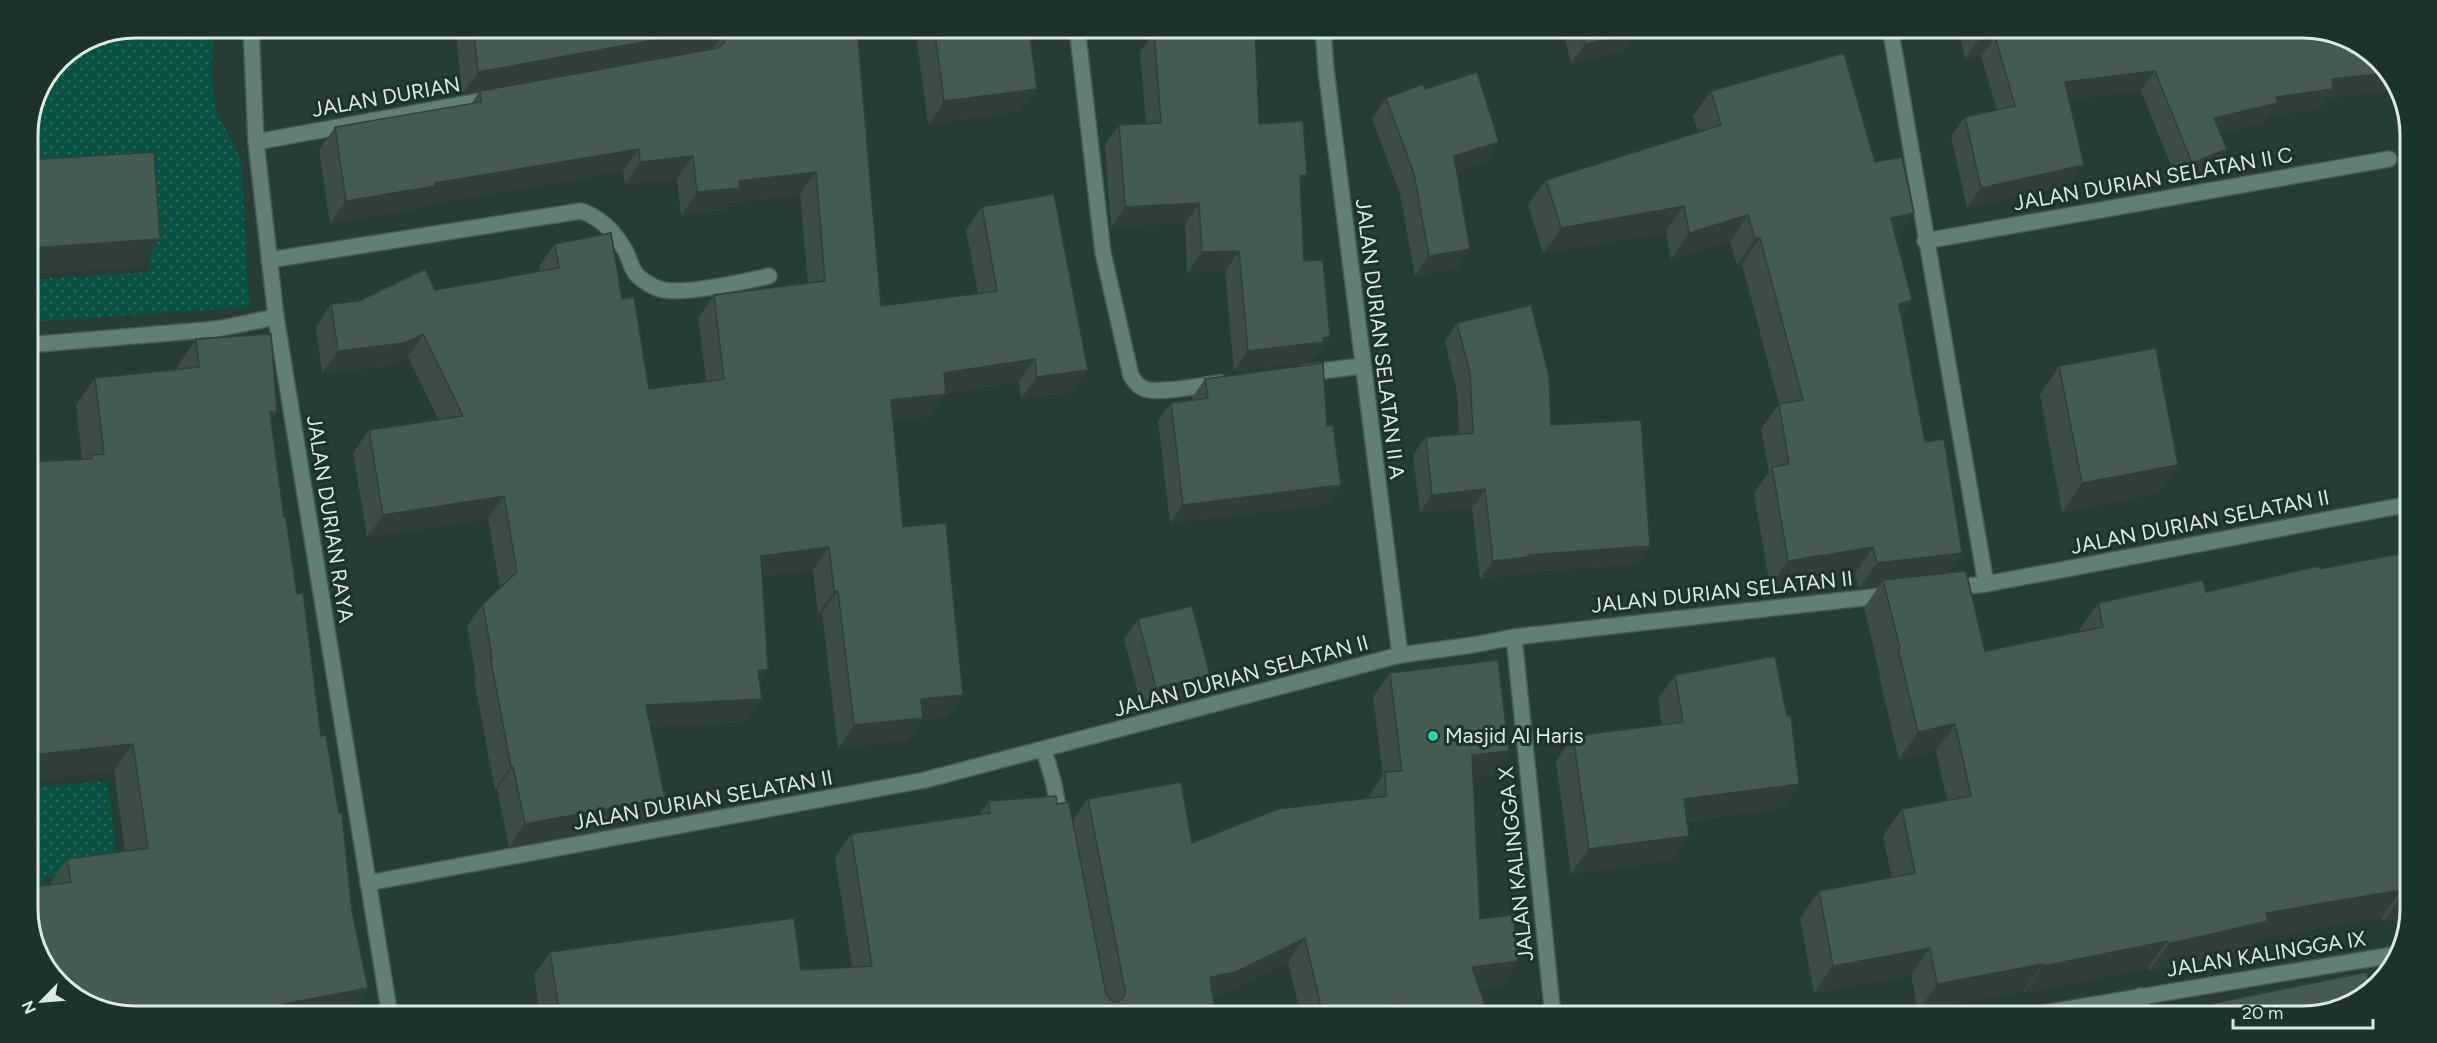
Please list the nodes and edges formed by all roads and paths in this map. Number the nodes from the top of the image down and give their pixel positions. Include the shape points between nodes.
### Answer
1 (251, 38) edge
2 (1078, 38) edge
3 (1324, 38) edge
4 (1892, 38) edge
5 (501, 97) edge
6 (256, 142) junction
7 (2389, 159) dead end
8 (1925, 241) junction
9 (269, 260) junction
10 (769, 276) dead end
11 (276, 316) junction
12 (38, 344) edge
13 (1362, 366) junction
14 (1293, 374) edge
15 (1236, 381) edge
16 (2399, 506) edge
17 (1986, 584) junction
18 (1939, 590) edge
19 (1904, 593) edge
20 (1514, 637) junction
21 (1400, 655) junction
22 (1044, 750) junction
23 (1065, 841) edge
24 (368, 883) junction
25 (2388, 956) edge
26 (2140, 996) junction
27 (388, 1006) edge
28 (1552, 1006) edge
29 (2082, 1006) edge
30 (2142, 1006) edge

1 - 6 street, JALAN DURIAN RAYA
2 - 15 street via 1103,253 1131,376 1145,389 1157,390
3 - 13 street, JALAN DURIAN SELATAN II A
4 - 8 street
5 - 6 street, JALAN DURIAN
6 - 9 street, JALAN DURIAN RAYA
7 - 8 street, JALAN DURIAN SELATAN II C
8 - 17 street
9 - 10 street via 581,211 602,222 624,248 636,274 660,289 678,291
9 - 11 street, JALAN DURIAN RAYA
11 - 12 street via 217,329
11 - 24 street, JALAN DURIAN RAYA
13 - 14 street
13 - 21 street, JALAN DURIAN SELATAN II A
16 - 17 street, JALAN DURIAN SELATAN II
17 - 18 street, JALAN DURIAN SELATAN II
19 - 20 street, JALAN DURIAN SELATAN II
20 - 21 street, JALAN DURIAN SELATAN II
20 - 28 street, JALAN KALINGGA X
21 - 22 street, JALAN DURIAN SELATAN II
22 - 23 street
22 - 24 street, JALAN DURIAN SELATAN II via 925,780
24 - 27 street, JALAN DURIAN RAYA
25 - 26 street, JALAN KALINGGA IX
26 - 29 street
26 - 30 street

